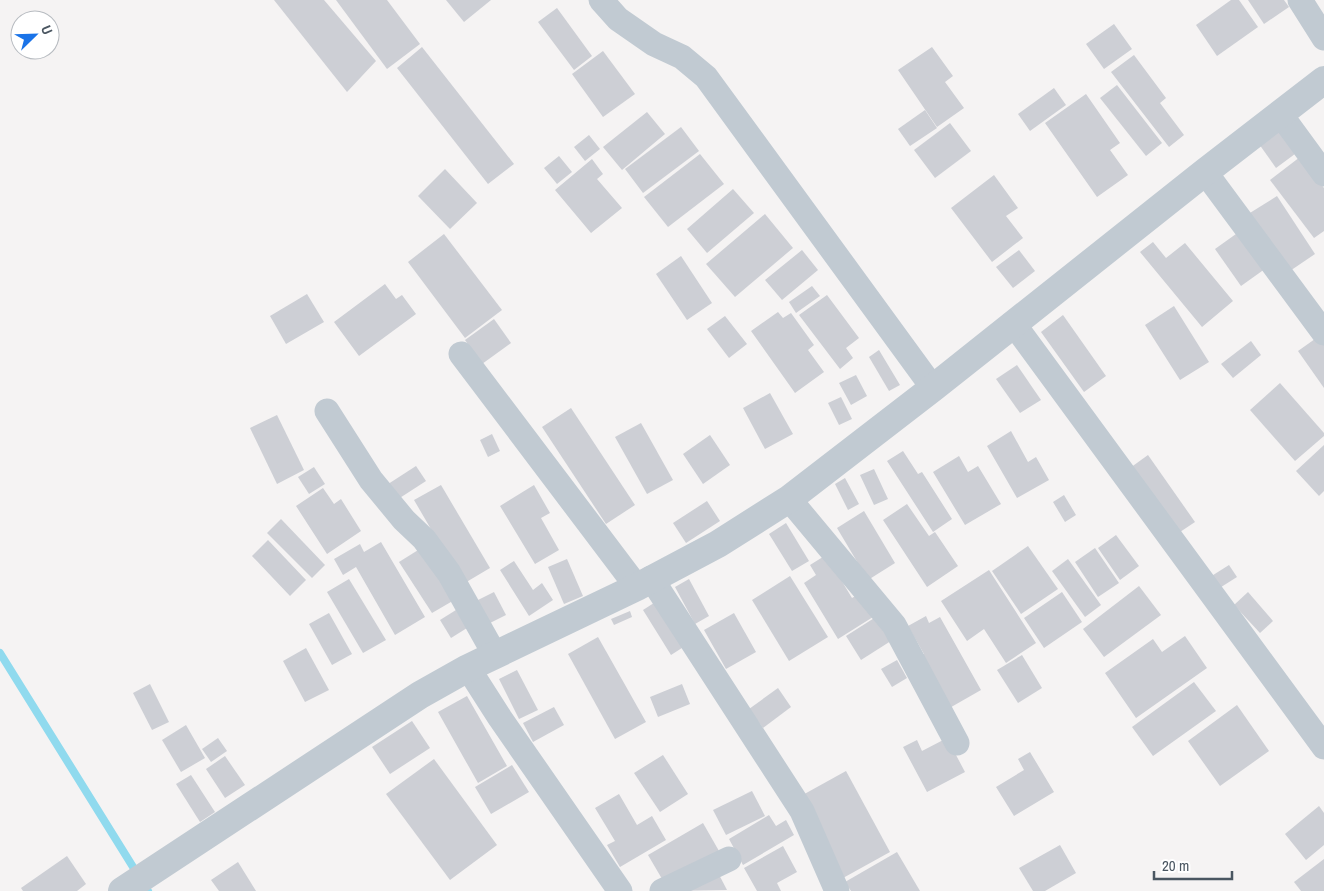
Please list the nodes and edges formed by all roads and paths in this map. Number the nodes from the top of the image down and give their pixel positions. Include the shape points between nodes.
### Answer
1 (601, 0) edge
2 (1300, 0) edge
3 (1324, 38) edge
4 (1324, 80) edge
5 (1281, 115) junction
6 (1205, 172) junction
7 (1324, 174) edge
8 (1013, 323) junction
9 (1324, 333) edge
10 (461, 354) dead end
11 (933, 388) junction
12 (327, 411) dead end
13 (789, 499) junction
14 (644, 583) junction
15 (496, 654) junction
16 (468, 668) junction
17 (958, 743) dead end
18 (1324, 747) edge
19 (729, 859) dead end
20 (122, 891) edge
21 (620, 891) edge
22 (662, 891) edge
23 (837, 891) edge

1 - 11 street via 618,18 654,44 682,57 706,78
2 - 3 street
4 - 5 street
5 - 6 street
5 - 7 street
6 - 8 street
6 - 9 street
8 - 11 street
8 - 18 street
10 - 14 street
11 - 13 street
12 - 15 street via 372,480 424,539 449,574
13 - 14 street via 718,544
13 - 17 street via 894,625
14 - 15 street
14 - 23 street via 802,811
15 - 16 street
16 - 20 street via 420,695
16 - 21 street
19 - 22 street

